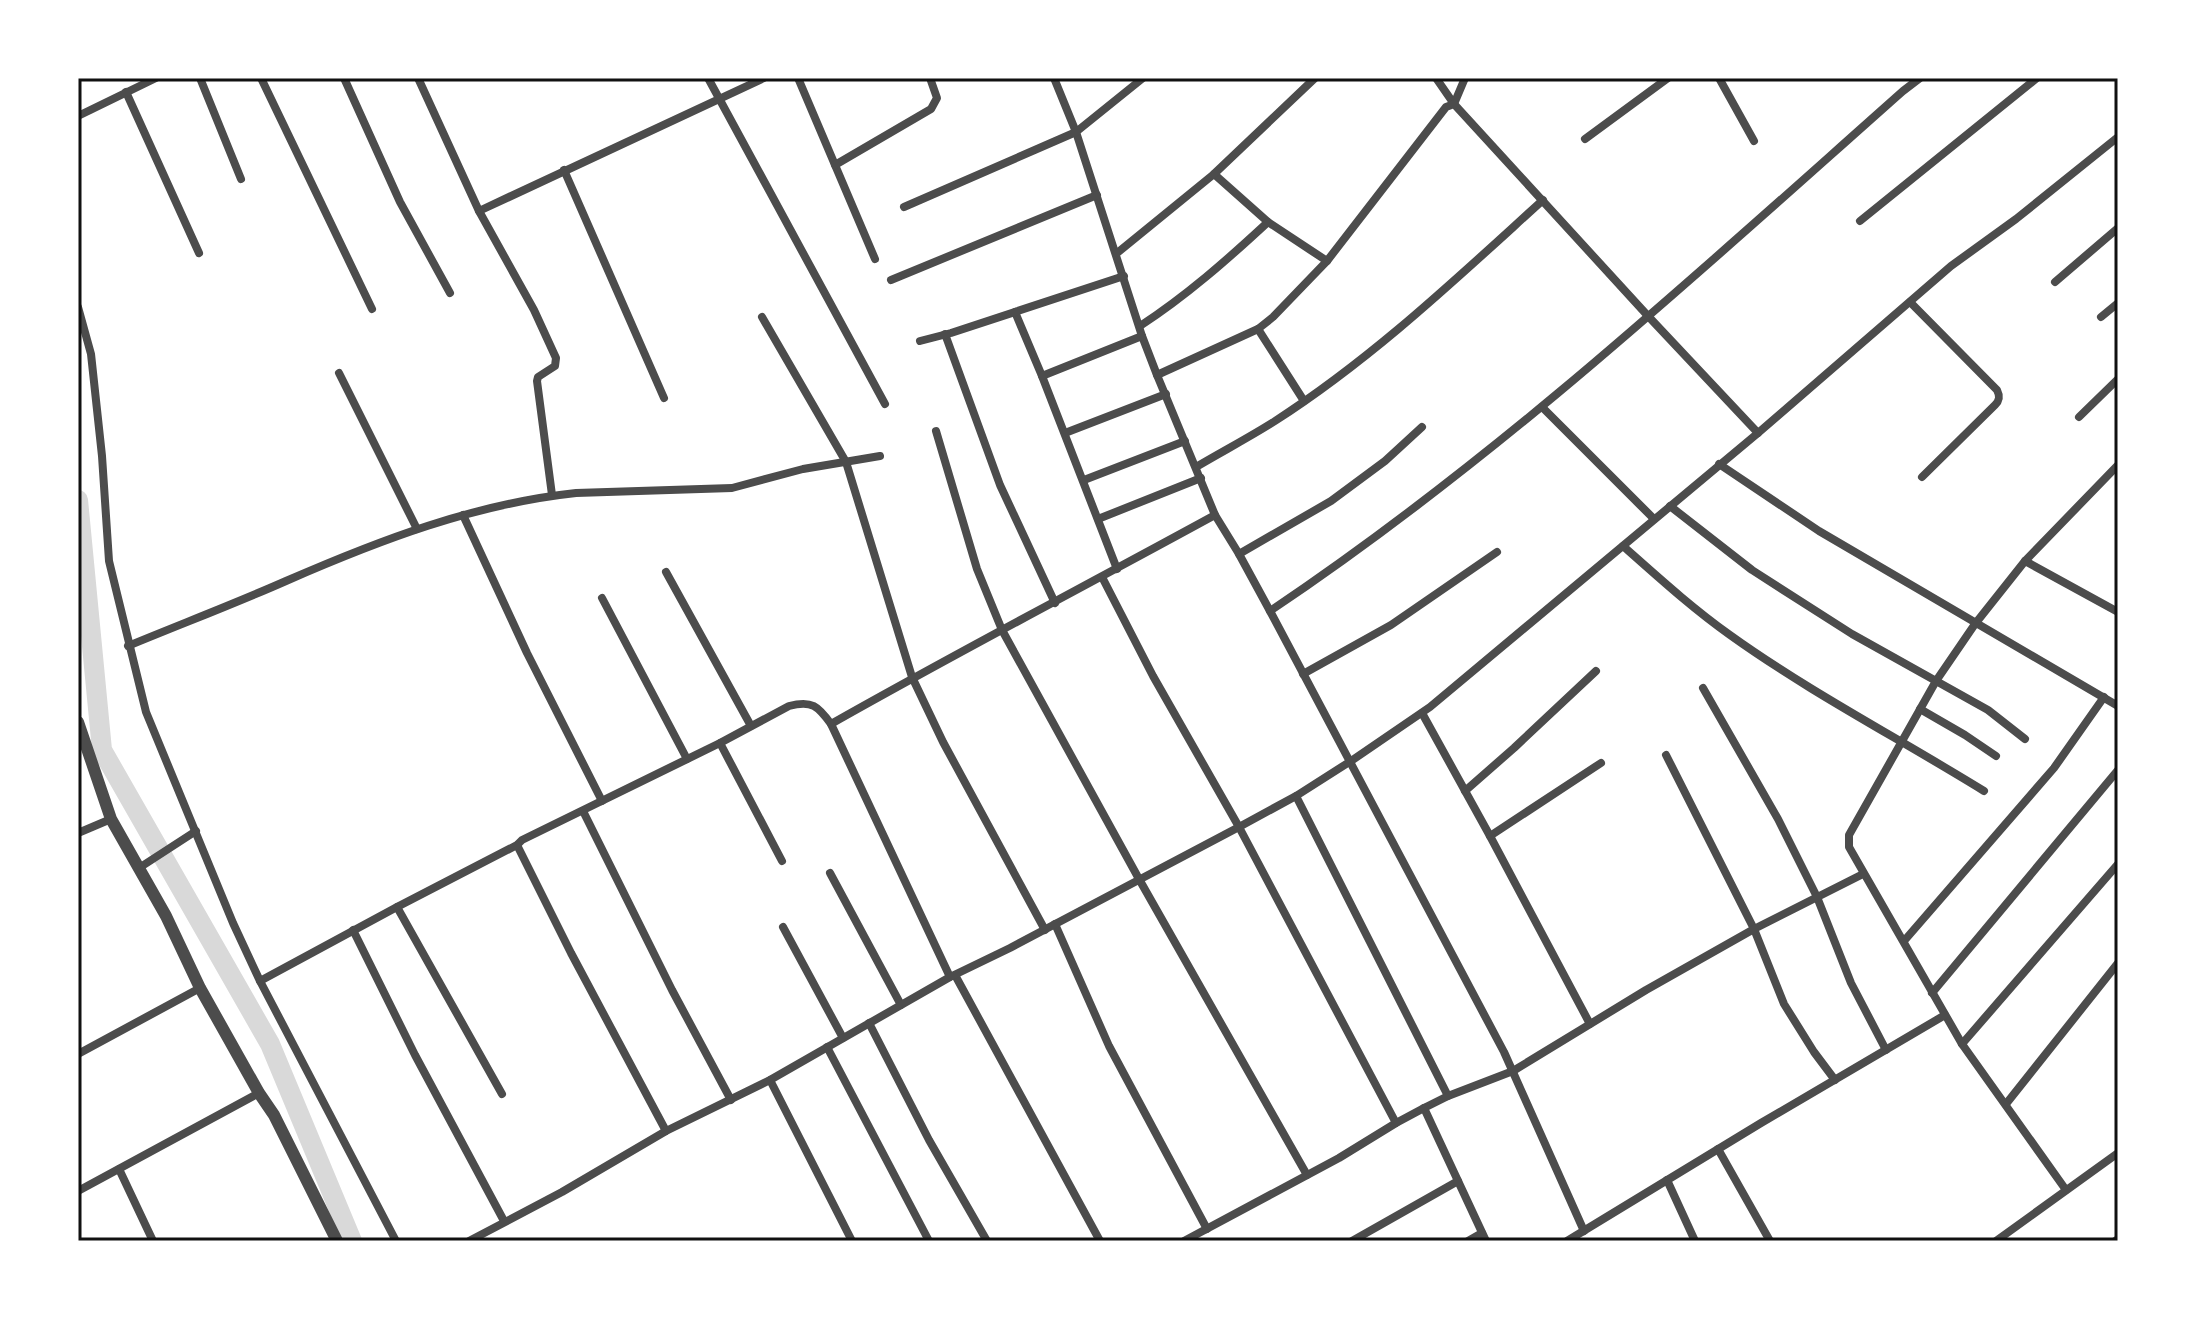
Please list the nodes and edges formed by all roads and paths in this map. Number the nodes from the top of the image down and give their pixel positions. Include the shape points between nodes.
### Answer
1 (156, 78) edge
2 (200, 78) edge
3 (261, 78) edge
4 (344, 78) edge
5 (418, 78) edge
6 (708, 78) edge
7 (764, 78) edge
8 (798, 78) edge
9 (930, 78) edge
10 (1054, 78) edge
11 (1143, 78) edge
12 (1315, 78) edge
13 (1436, 78) edge
14 (1465, 78) edge
15 (1668, 78) edge
16 (1719, 78) edge
17 (1920, 78) edge
18 (2037, 78) edge
19 (126, 92) junction
20 (719, 99) junction
21 (1454, 104) junction
22 (78, 116) edge
23 (1076, 132) junction
24 (2118, 137) edge
25 (1585, 139) dead end
26 (1754, 141) dead end
27 (835, 165) junction
28 (564, 170) junction
29 (1214, 174) junction
30 (241, 179) dead end
31 (1097, 195) junction
32 (1543, 200) junction
33 (904, 207) dead end
34 (479, 211) junction
35 (1860, 221) dead end
36 (1268, 222) junction
37 (2118, 228) edge
38 (199, 253) dead end
39 (1117, 253) junction
40 (875, 259) dead end
41 (1327, 261) junction
42 (1124, 276) junction
43 (891, 280) dead end
44 (2055, 282) dead end
45 (450, 293) dead end
46 (1910, 302) junction
47 (2118, 303) edge
48 (78, 307) edge
49 (372, 309) dead end
50 (1015, 312) junction
51 (1648, 316) junction
52 (762, 317) dead end
53 (2101, 317) dead end
54 (1258, 329) junction
55 (1141, 331) junction
56 (945, 334) junction
57 (920, 341) dead end
58 (339, 373) dead end
59 (1157, 375) junction
60 (1042, 376) junction
61 (2118, 379) edge
62 (1166, 394) junction
63 (664, 398) dead end
64 (1304, 401) junction
65 (885, 404) dead end
66 (1542, 407) junction
67 (2079, 417) dead end
68 (1422, 427) dead end
69 (936, 431) dead end
70 (1065, 433) junction
71 (1758, 433) junction
72 (1185, 441) junction
73 (880, 456) dead end
74 (846, 462) junction
75 (1719, 464) junction
76 (2118, 465) edge
77 (1196, 467) junction
78 (1922, 477) dead end
79 (1201, 478) junction
80 (1084, 480) junction
81 (552, 495) junction
82 (1670, 506) junction
83 (463, 515) junction
84 (1215, 515) junction
85 (1098, 519) junction
86 (1654, 519) junction
87 (417, 529) junction
88 (1623, 546) junction
89 (1497, 552) dead end
90 (1239, 554) junction
91 (2025, 561) junction
92 (1117, 569) junction
93 (666, 572) dead end
94 (1102, 577) junction
95 (602, 598) dead end
96 (1055, 603) junction
97 (1270, 611) junction
98 (2118, 612) edge
99 (1975, 624) junction
100 (1002, 630) junction
101 (128, 646) junction
102 (1596, 671) dead end
103 (1303, 674) junction
104 (912, 677) junction
105 (1936, 681) junction
106 (1703, 688) dead end
107 (2104, 697) junction
108 (2118, 706) edge
109 (1920, 709) junction
110 (1422, 713) junction
111 (78, 722) edge
112 (831, 724) junction
113 (751, 726) junction
114 (2025, 739) dead end
115 (1903, 742) junction
116 (720, 743) junction
117 (1666, 755) dead end
118 (1996, 756) dead end
119 (687, 759) junction
120 (1351, 761) junction
121 (1601, 763) dead end
122 (2118, 770) edge
123 (1465, 791) junction
124 (1984, 791) dead end
125 (1296, 796) junction
126 (602, 801) junction
127 (583, 811) junction
128 (111, 819) junction
129 (1239, 827) junction
130 (196, 831) junction
131 (78, 833) edge
132 (1490, 836) junction
133 (517, 845) junction
134 (782, 861) dead end
135 (2118, 864) edge
136 (139, 868) junction
137 (830, 873) dead end
138 (1863, 874) junction
139 (1139, 879) junction
140 (1817, 897) junction
141 (397, 907) junction
142 (1055, 924) junction
143 (783, 927) dead end
144 (1754, 929) junction
145 (353, 930) junction
146 (1045, 930) junction
147 (1904, 941) junction
148 (2118, 963) edge
149 (953, 976) junction
150 (260, 981) junction
151 (200, 988) junction
152 (1932, 993) junction
153 (901, 1005) junction
154 (1945, 1015) junction
155 (869, 1023) junction
156 (1590, 1024) junction
157 (843, 1038) junction
158 (1962, 1044) junction
159 (827, 1047) junction
160 (1886, 1050) junction
161 (78, 1054) edge
162 (1513, 1071) junction
163 (770, 1080) junction
164 (1835, 1080) junction
165 (259, 1093) junction
166 (502, 1094) dead end
167 (1448, 1096) junction
168 (731, 1100) junction
169 (2006, 1104) junction
170 (1424, 1108) junction
171 (1396, 1123) junction
172 (666, 1131) junction
173 (1718, 1149) junction
174 (2118, 1153) edge
175 (119, 1169) junction
176 (1307, 1175) junction
177 (1667, 1180) junction
178 (1458, 1181) junction
179 (2066, 1190) junction
180 (78, 1191) edge
181 (504, 1221) junction
182 (1207, 1229) junction
183 (1584, 1231) junction
184 (1484, 1237) edge
185 (153, 1241) edge
186 (337, 1241) edge
187 (396, 1241) edge
188 (469, 1241) edge
189 (852, 1241) edge
190 (929, 1241) edge
191 (987, 1241) edge
192 (1100, 1241) edge
193 (1184, 1241) edge
194 (1352, 1241) edge
195 (1468, 1241) edge
196 (1567, 1241) edge
197 (1695, 1241) edge
198 (1770, 1241) edge
199 (1996, 1241) edge

1 - 19 street
2 - 30 street
3 - 49 street
4 - 45 street via 400,202
5 - 34 street
6 - 20 street
7 - 20 street
8 - 27 street
9 - 27 street via 937,98 931,109
10 - 23 street
11 - 23 street
12 - 29 street
13 - 21 street
14 - 21 street
15 - 25 street
16 - 26 street
17 - 51 street
18 - 35 street
19 - 22 street
19 - 38 street
20 - 28 street
20 - 65 street
21 - 32 street
21 - 41 street via 1446,107
23 - 31 street
23 - 33 street
24 - 46 street
27 - 40 street
28 - 34 street
28 - 63 street
29 - 36 street
29 - 39 street
31 - 39 street
31 - 43 street
32 - 51 street
32 - 64 street via 1425,308
34 - 81 street via 556,358 555,366 537,381
36 - 41 street
36 - 55 street
37 - 44 street
39 - 42 street
41 - 54 street
42 - 50 street
42 - 55 street
46 - 71 street
46 - 78 street via 2000,395
47 - 53 street
48 - 101 street via 91,354 109,561
50 - 56 street
50 - 60 street
51 - 66 street
51 - 71 street
52 - 74 street
54 - 59 street
54 - 64 street
55 - 59 street
55 - 60 street
56 - 57 street
56 - 96 street via 1000,485
58 - 87 street
59 - 62 street
60 - 70 street
61 - 67 street
62 - 70 street
62 - 72 street
64 - 77 street
66 - 86 street
66 - 97 street via 1342,563
68 - 90 street via 1331,501
69 - 100 street via 977,569
70 - 80 street
71 - 75 street
72 - 77 street
72 - 80 street
73 - 74 street
74 - 81 street via 732,488
74 - 104 street
75 - 82 street
75 - 99 street
76 - 91 street
77 - 79 street
79 - 84 street
79 - 85 street
80 - 85 street
81 - 83 street
82 - 86 street
82 - 105 street via 1752,570
83 - 87 street
83 - 126 street
84 - 90 street
84 - 92 street
85 - 92 street
86 - 88 street
87 - 101 street
88 - 110 street
88 - 115 street via 1730,635
89 - 103 street via 1391,625
90 - 97 street
91 - 98 street
91 - 99 street
92 - 94 street
93 - 113 street
94 - 96 street
94 - 129 street
95 - 119 street
96 - 100 street
97 - 103 street
99 - 105 street
99 - 107 street
100 - 104 street
100 - 139 street
101 - 130 street via 146,712
102 - 123 street
103 - 120 street
104 - 112 street
104 - 146 street
105 - 109 street
105 - 114 street via 1988,710
106 - 140 street
107 - 108 street
107 - 147 street via 2054,768
109 - 115 street
109 - 118 street
110 - 120 street
110 - 123 street
111 - 128 street
112 - 113 street via 820,709 801,703
112 - 149 street
113 - 116 street
115 - 124 street
115 - 138 street via 1849,835 1849,847
116 - 119 street
116 - 134 street
117 - 144 street
119 - 126 street
120 - 125 street
120 - 162 street
121 - 132 street
122 - 152 street
123 - 132 street
125 - 129 street
125 - 167 street
126 - 127 street
127 - 133 street
127 - 168 street
128 - 131 street
128 - 136 street
129 - 139 street
129 - 171 street
130 - 136 street
130 - 150 street
132 - 156 street
133 - 141 street
133 - 172 street
135 - 158 street
136 - 151 street
137 - 153 street
138 - 140 street
138 - 147 street
139 - 142 street
139 - 176 street
140 - 144 street
140 - 160 street via 1851,983
141 - 145 street
141 - 166 street
142 - 146 street
142 - 182 street via 1109,1046
143 - 157 street
144 - 156 street
144 - 164 street via 1794,1023
145 - 150 street
145 - 181 street
146 - 149 street
147 - 152 street
148 - 169 street
149 - 153 street
149 - 192 street
150 - 187 street
151 - 161 street
151 - 165 street
152 - 154 street
153 - 155 street
154 - 158 street
154 - 160 street
155 - 157 street
155 - 191 street
156 - 162 street
157 - 159 street
158 - 169 street
159 - 163 street
159 - 190 street
160 - 164 street
162 - 167 street
162 - 183 street
163 - 168 street
163 - 189 street
164 - 173 street
165 - 175 street
165 - 186 street
167 - 170 street
168 - 172 street
169 - 179 street
170 - 171 street
170 - 178 street
171 - 176 street
172 - 181 street
173 - 177 street
173 - 198 street
174 - 179 street
175 - 180 street
175 - 185 street
176 - 182 street
177 - 183 street
177 - 197 street
178 - 184 street
178 - 194 street
179 - 199 street
181 - 188 street
182 - 193 street
183 - 196 street
184 - 195 street

